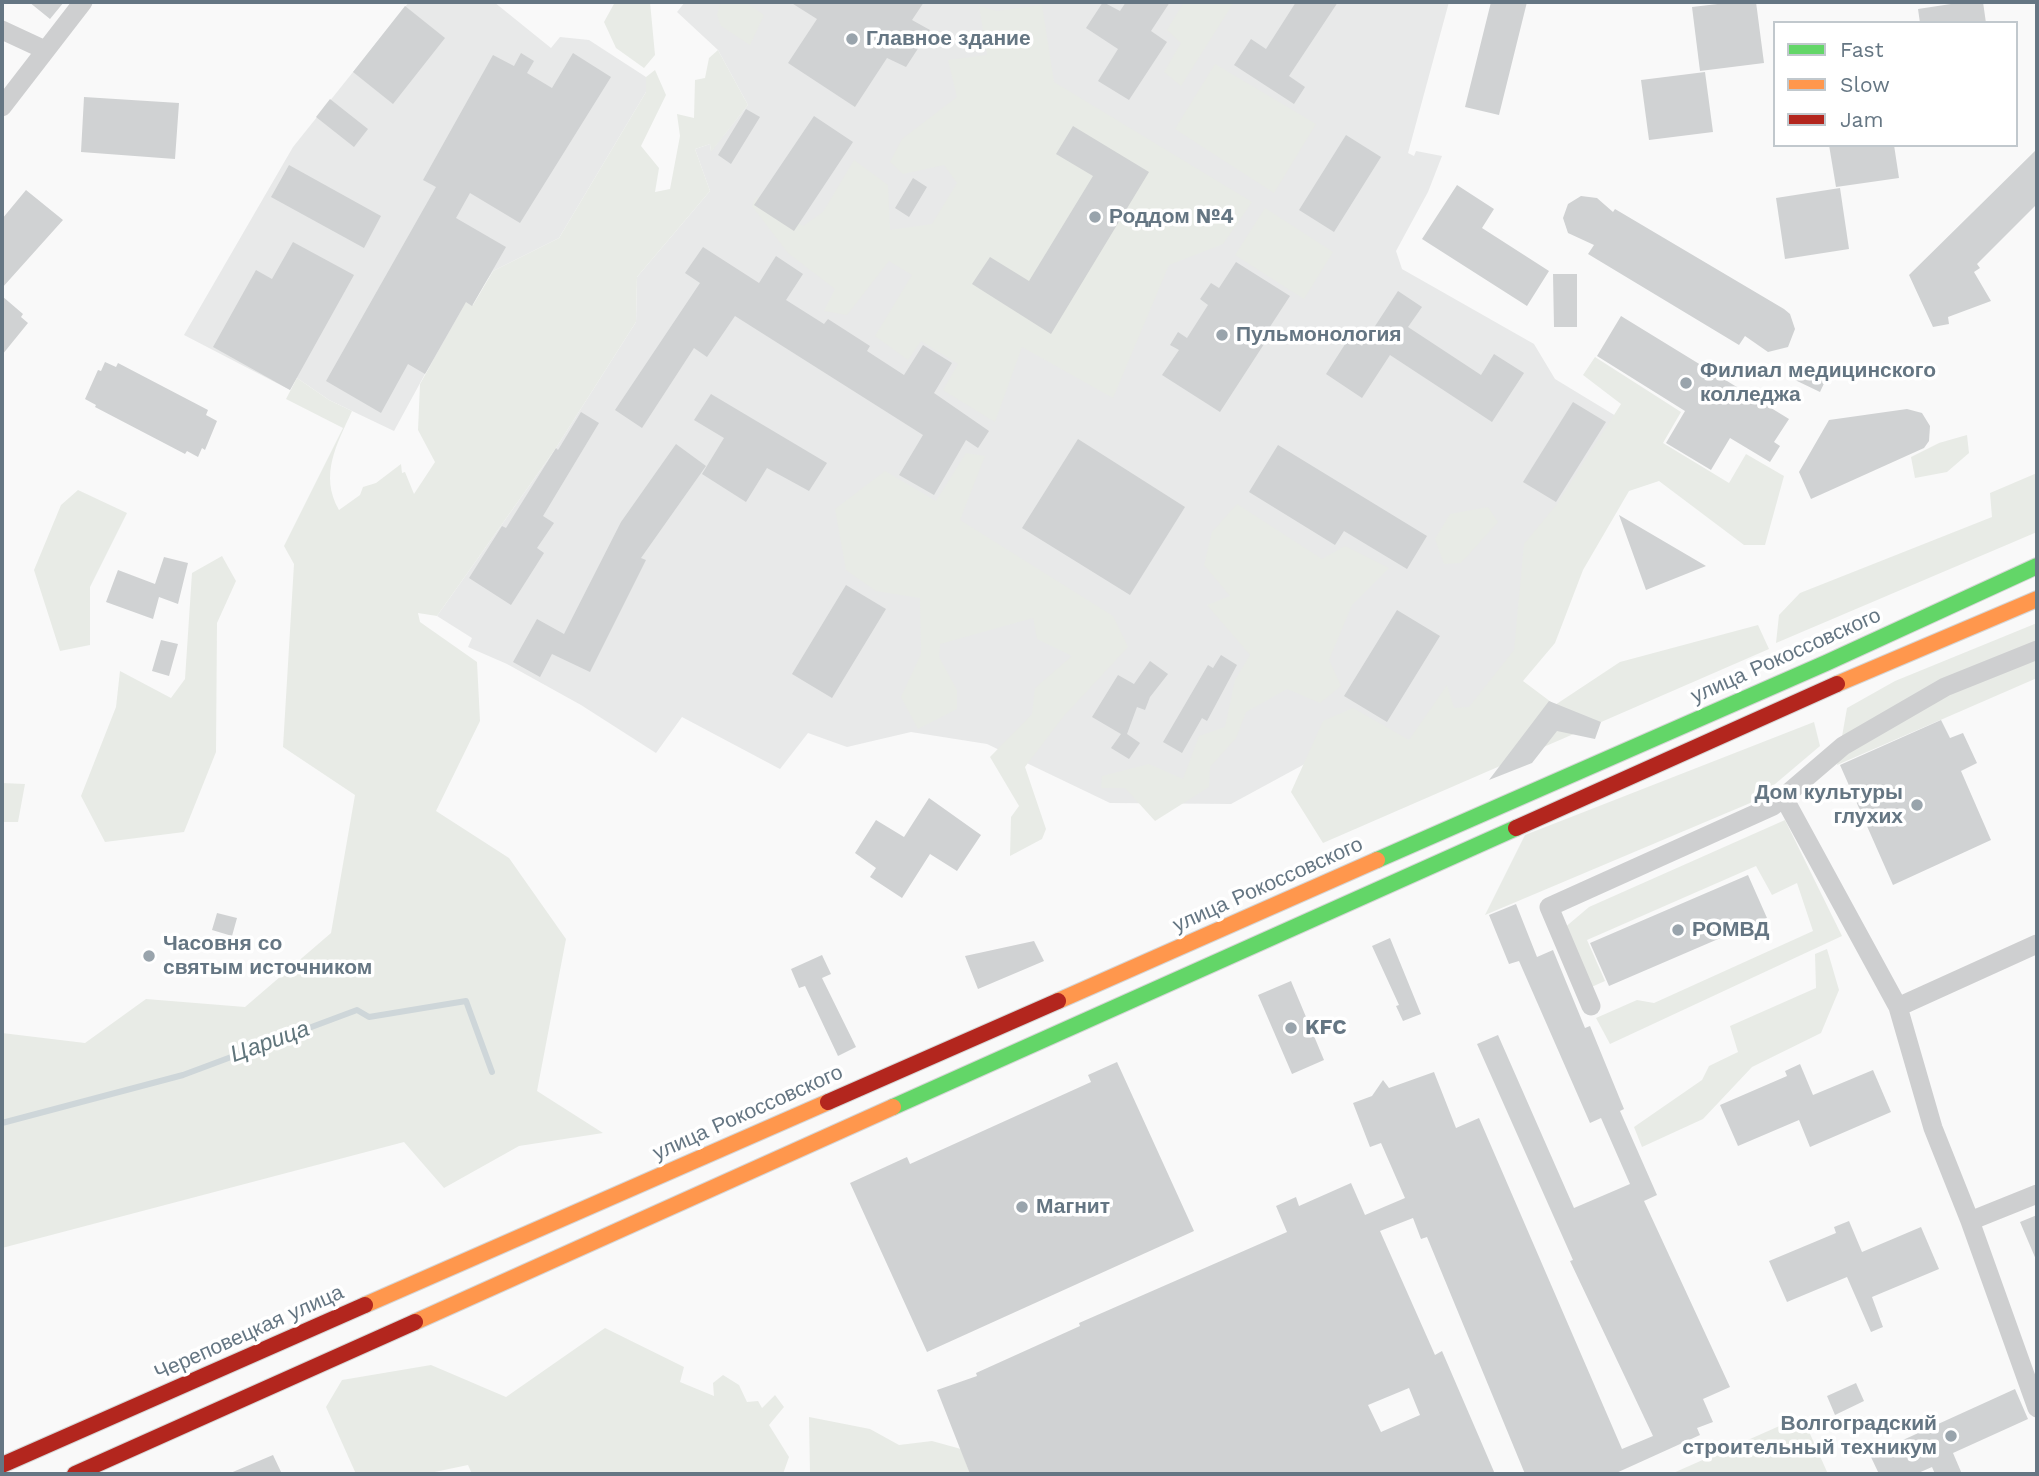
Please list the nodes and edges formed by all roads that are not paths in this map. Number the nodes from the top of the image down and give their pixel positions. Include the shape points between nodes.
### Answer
1 (83, 2) edge
2 (2, 30) edge
3 (45, 50) junction
4 (2, 107) edge
5 (2037, 566) edge
6 (2037, 599) edge
7 (2037, 650) edge
8 (1784, 798) junction
9 (2037, 944) edge
10 (1591, 1006) dead end
11 (1898, 1007) junction
12 (2037, 1194) edge
13 (1970, 1221) junction
14 (513, 1239) joint
15 (2037, 1408) edge
16 (2, 1465) edge
17 (75, 1474) edge

1 - 3 street
2 - 3 street
3 - 4 street
5 - 14 highway, улица Рокоссовского
6 - 17 highway via 1843,681
7 - 8 street via 1945,687 1843,746
8 - 10 street via 1549,907
8 - 11 street
9 - 11 street
11 - 13 street via 1933,1128
12 - 13 street
13 - 15 street
14 - 16 highway, Череповецкая улица

